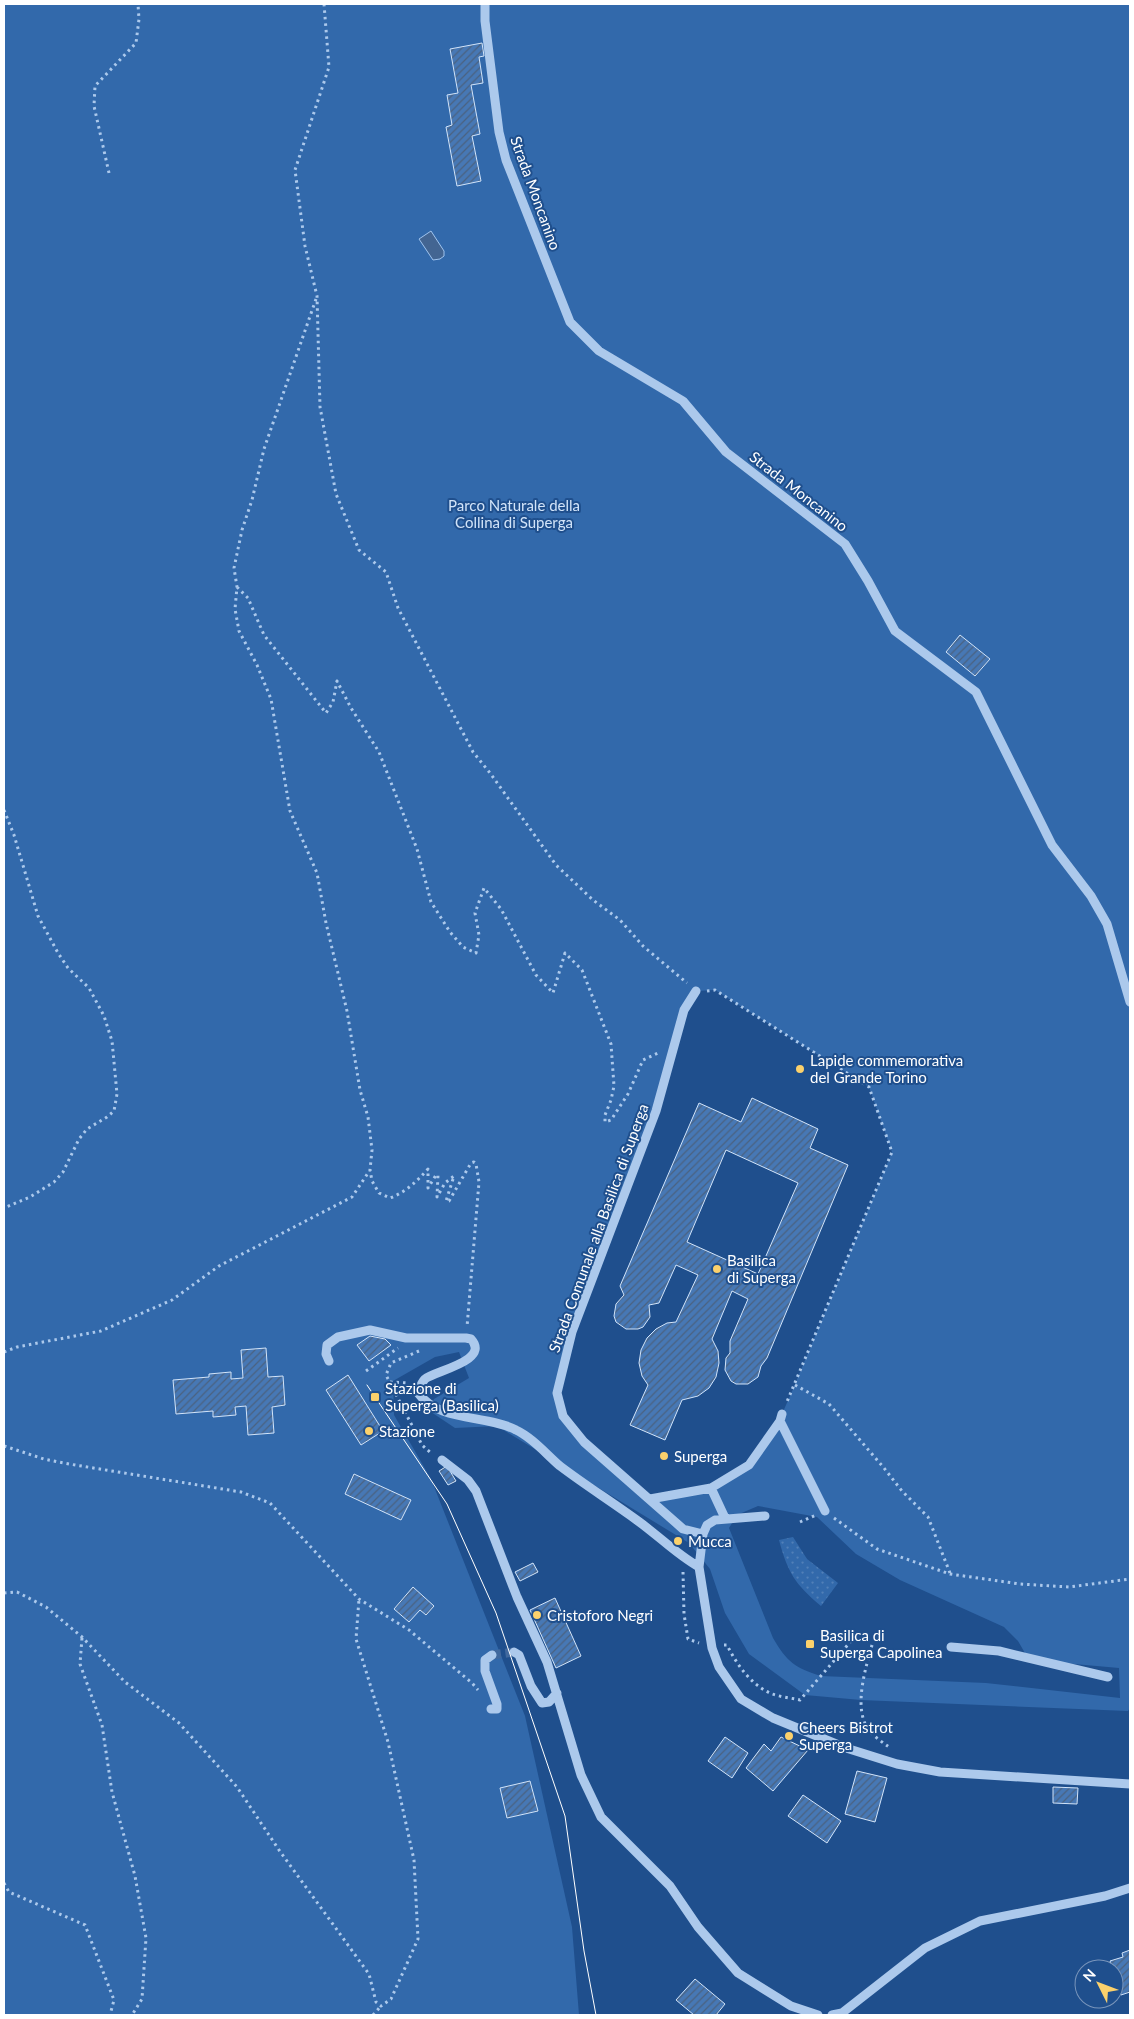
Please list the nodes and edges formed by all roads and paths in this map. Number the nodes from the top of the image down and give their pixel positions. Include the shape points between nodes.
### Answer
1 (138, 4) edge
2 (324, 4) edge
3 (485, 4) edge
4 (109, 173) dead end
5 (317, 296) junction
6 (237, 586) junction
7 (4, 810) edge
8 (696, 991) junction
9 (1130, 1002) edge
10 (673, 1051) junction
11 (370, 1170) junction
12 (4, 1208) edge
13 (406, 1338) junction
14 (466, 1338) junction
15 (422, 1350) dead end
16 (4, 1352) edge
17 (329, 1361) dead end
18 (366, 1371) dead end
19 (390, 1382) junction
20 (421, 1384) junction
21 (795, 1385) junction
22 (790, 1396) dead end
23 (4, 1446) edge
24 (442, 1460) joint
25 (711, 1488) junction
26 (650, 1499) junction
27 (825, 1511) junction
28 (765, 1516) dead end
29 (725, 1518) junction
30 (800, 1522) dead end
31 (703, 1534) junction
32 (679, 1555) junction
33 (699, 1567) junction
34 (950, 1574) junction
35 (1130, 1579) edge
36 (4, 1593) edge
37 (359, 1599) junction
38 (82, 1637) junction
39 (852, 1640) dead end
40 (727, 1645) dead end
41 (872, 1645) dead end
42 (951, 1647) dead end
43 (712, 1648) junction
44 (514, 1652) dead end
45 (492, 1655) dead end
46 (1108, 1677) dead end
47 (557, 1693) junction
48 (491, 1709) joint
49 (894, 1750) dead end
50 (1130, 1784) edge
51 (4, 1883) edge
52 (1130, 1888) edge
53 (380, 2006) junction
54 (841, 2014) edge
55 (110, 2015) edge
56 (132, 2015) edge
57 (373, 2015) edge
58 (818, 2015) edge
59 (832, 2015) edge

1 - 4 path via 136,43 95,86 94,106
2 - 5 path via 329,67 295,170 305,246
3 - 9 street, Strada Moncanino via 506,160 570,322 599,351 683,401 726,452 845,544 895,631 976,692 1052,846 1091,896 1108,924
5 - 6 path via 264,449 234,568
5 - 8 path via 320,407 336,494 359,550 386,572 398,608 473,752 556,865
6 - 10 path via 248,598 264,634 326,713 333,702 337,681 379,752 417,849 430,902 463,947 476,953 479,935 475,913 484,888 501,909 536,975 553,993 565,953 582,970 611,1044 614,1086 605,1122 611,1120 628,1094 643,1060 655,1053
6 - 11 path via 235,608 239,631 271,699 290,811 317,873 368,1117 372,1150
7 - 12 path via 38,916 58,953 89,988 104,1016 112,1041 117,1094 114,1110 107,1118 87,1129 54,1182
8 - 10 street, Strada Comunale alla Basilica di Superga via 684,1010
8 - 21 path via 716,990 869,1087 892,1152
10 - 26 street, Strada Comunale alla Basilica di Superga via 656,1111 572,1332 557,1393 563,1416 584,1442
11 - 14 path via 379,1193 390,1198 411,1186 428,1169 428,1188 438,1175 437,1197 445,1183 454,1176 446,1201 449,1201 471,1163 476,1164 480,1182
11 - 16 path via 352,1197 219,1266 172,1300 101,1331
13 - 14 street
13 - 17 street via 370,1330 338,1337 327,1345
13 - 18 path via 400,1347
14 - 20 street via 474,1342 473,1354 468,1360 426,1378
15 - 19 path via 391,1363 386,1375
19 - 20 path
19 - 24 path via 422,1445
20 - 32 street via 418,1393 436,1408 515,1429
21 - 22 path
21 - 34 path via 829,1404 928,1517
23 - 37 path via 44,1459 241,1492 270,1503
24 - 47 street via 462,1474 476,1491
25 - 26 street
25 - 27 street via 749,1465 781,1417
25 - 29 street
26 - 31 street, Strada Comunale alla Basilica di Superga via 686,1531
27 - 30 path
27 - 34 path via 877,1549
28 - 29 street
29 - 31 street via 707,1525
31 - 33 street
32 - 33 street
32 - 43 path via 688,1639
33 - 43 street
34 - 35 path via 1069,1587
36 - 38 path via 17,1592 46,1607
37 - 48 path via 409,1630 472,1683
37 - 53 path via 356,1639 388,1742 414,1860 418,1939 391,1999
38 - 53 path via 125,1682 179,1723 237,1787 369,1974
38 - 56 path via 80,1664 102,1725 112,1792 135,1876 146,1938 142,1999
39 - 40 path via 800,1700 771,1693 748,1678
41 - 49 path via 863,1677 864,1720 868,1729
42 - 46 street via 999,1651
43 - 50 street via 719,1667 742,1699 773,1718 846,1748 897,1764 940,1772
44 - 47 street via 519,1654 531,1686 542,1703 550,1702
45 - 48 street via 485,1660 485,1671 497,1704 496,1709
47 - 58 street via 581,1774 601,1817 670,1886 698,1927 738,1973 791,2006
51 - 55 path via 8,1892 85,1925 114,2000
52 - 54 street via 980,1921 925,1948
53 - 57 path
54 - 59 street

